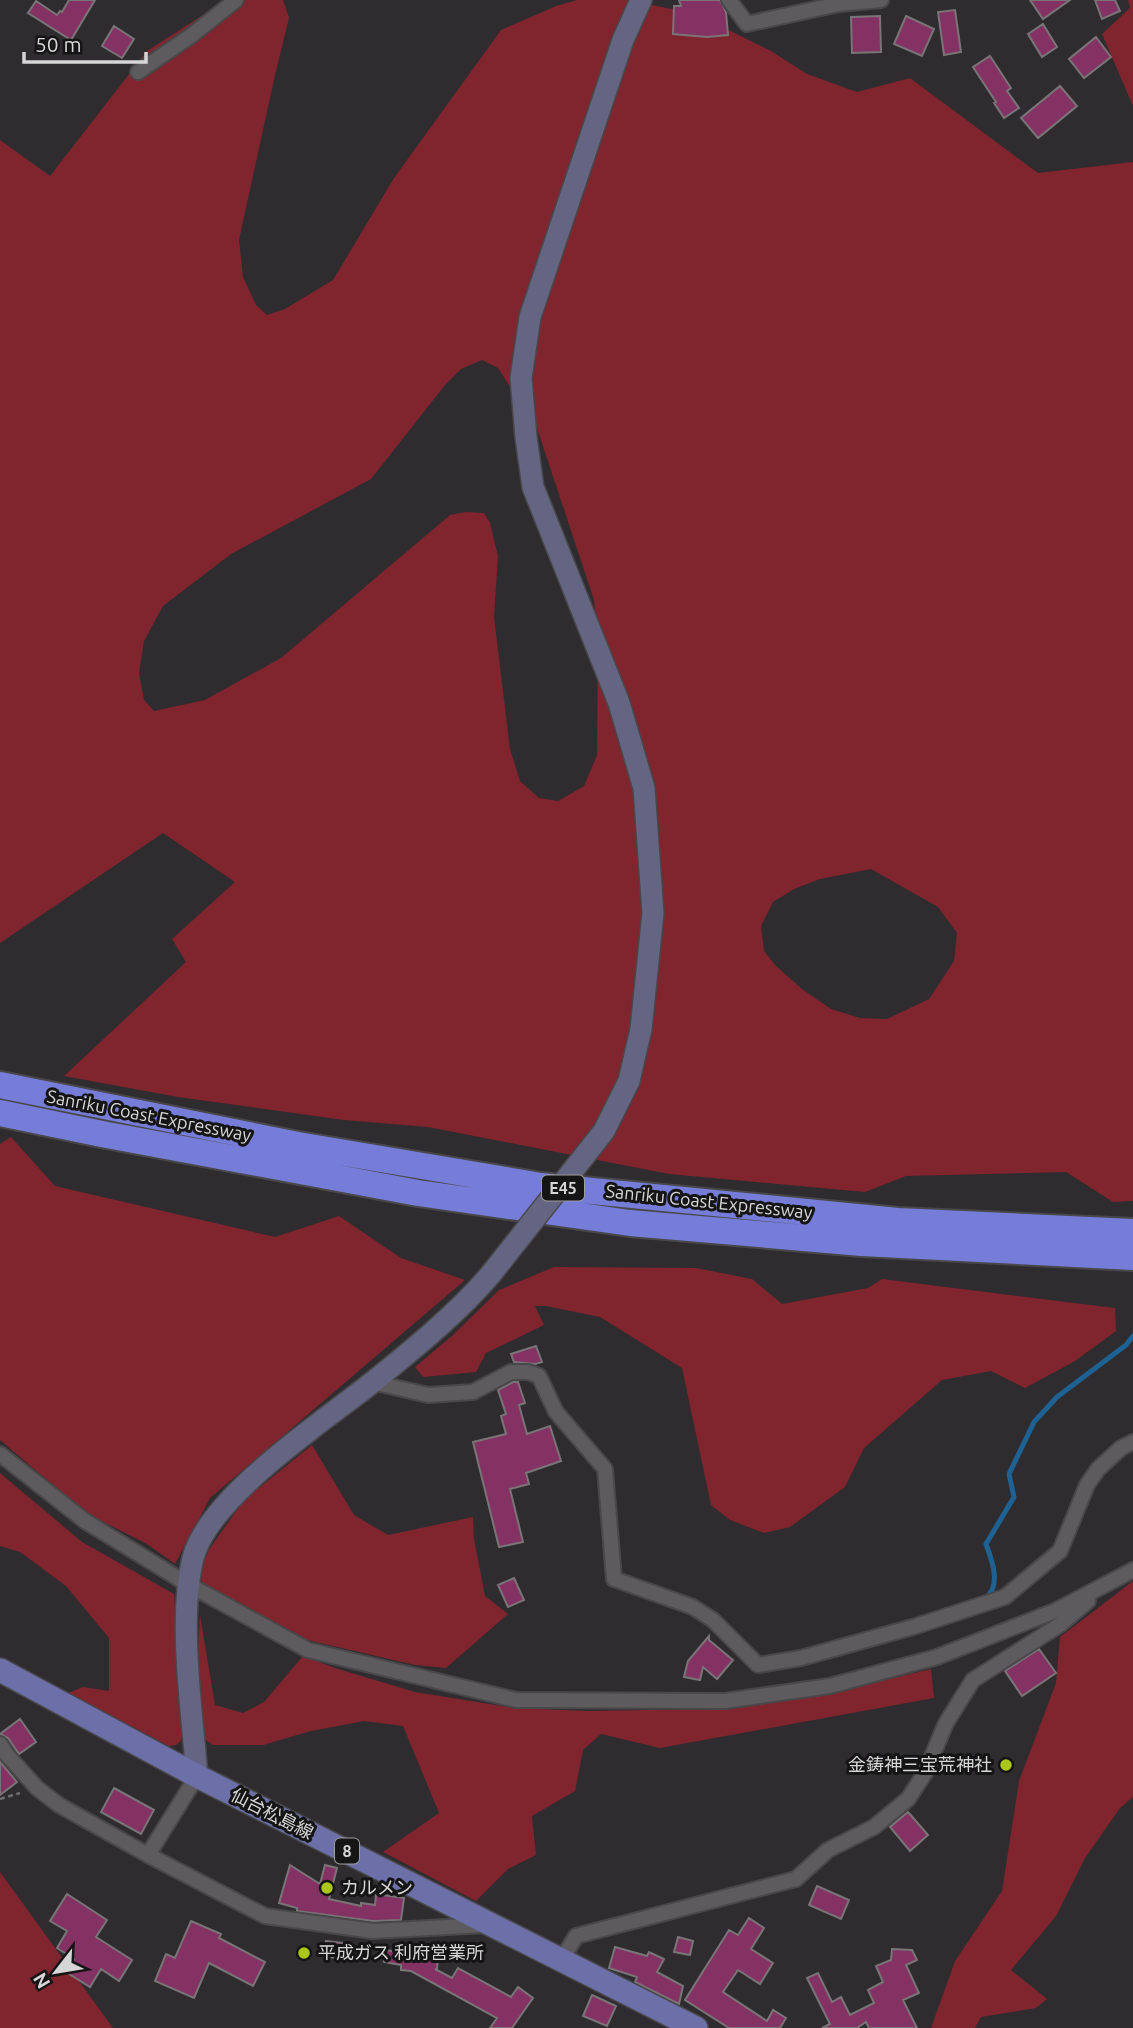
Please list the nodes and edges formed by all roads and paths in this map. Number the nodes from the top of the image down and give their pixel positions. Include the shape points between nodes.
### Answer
1 (236, 0) edge
2 (641, 0) edge
3 (729, 0) edge
4 (881, 0) edge
5 (837, 2) edge
6 (138, 72) dead end
7 (0, 1085) edge
8 (0, 1113) edge
9 (1133, 1230) edge
10 (1088, 1243) junction
11 (1133, 1259) edge
12 (372, 1382) junction
13 (1133, 1442) edge
14 (0, 1454) edge
15 (1133, 1570) edge
16 (1108, 1584) junction
17 (189, 1585) junction
18 (0, 1670) edge
19 (0, 1744) edge
20 (197, 1776) junction
21 (37, 1788) junction
22 (0, 1799) edge
23 (148, 1855) junction
24 (491, 1924) junction
25 (561, 1961) junction
26 (696, 2028) edge

1 - 6 street
2 - 12 street, bridge via 623,40 530,317 521,378 533,487 619,703 644,788 653,912 642,1029 629,1081 604,1131 491,1274
3 - 5 street via 747,24
4 - 5 street
7 - 10 highway, Sanriku Coast Expressway / E45 via 298,1145 541,1186
8 - 10 highway, Sanriku Coast Expressway / E45 via 418,1193 630,1223 862,1243
9 - 10 highway
10 - 11 highway
12 - 13 street via 428,1395 473,1392 511,1372 539,1376 556,1412 605,1469 614,1579 693,1606 758,1665 801,1658 1005,1597 1060,1550 1087,1485 1098,1469
12 - 17 street via 227,1502 194,1555
14 - 17 street via 85,1521
15 - 16 street
16 - 17 street via 1055,1611 937,1657 830,1686 724,1701 516,1700 308,1650
16 - 25 street via 1061,1624 973,1680 908,1799 874,1827 828,1850 796,1879 576,1936
17 - 20 street
18 - 20 main road, 仙台松島線 / 8
19 - 21 street
20 - 23 street
20 - 24 main road, 仙台松島線 / 8
21 - 22 path
21 - 23 street
23 - 24 street via 265,1916 373,1931
24 - 25 main road, 仙台松島線 / 8
25 - 26 main road, 仙台松島線 / 8

